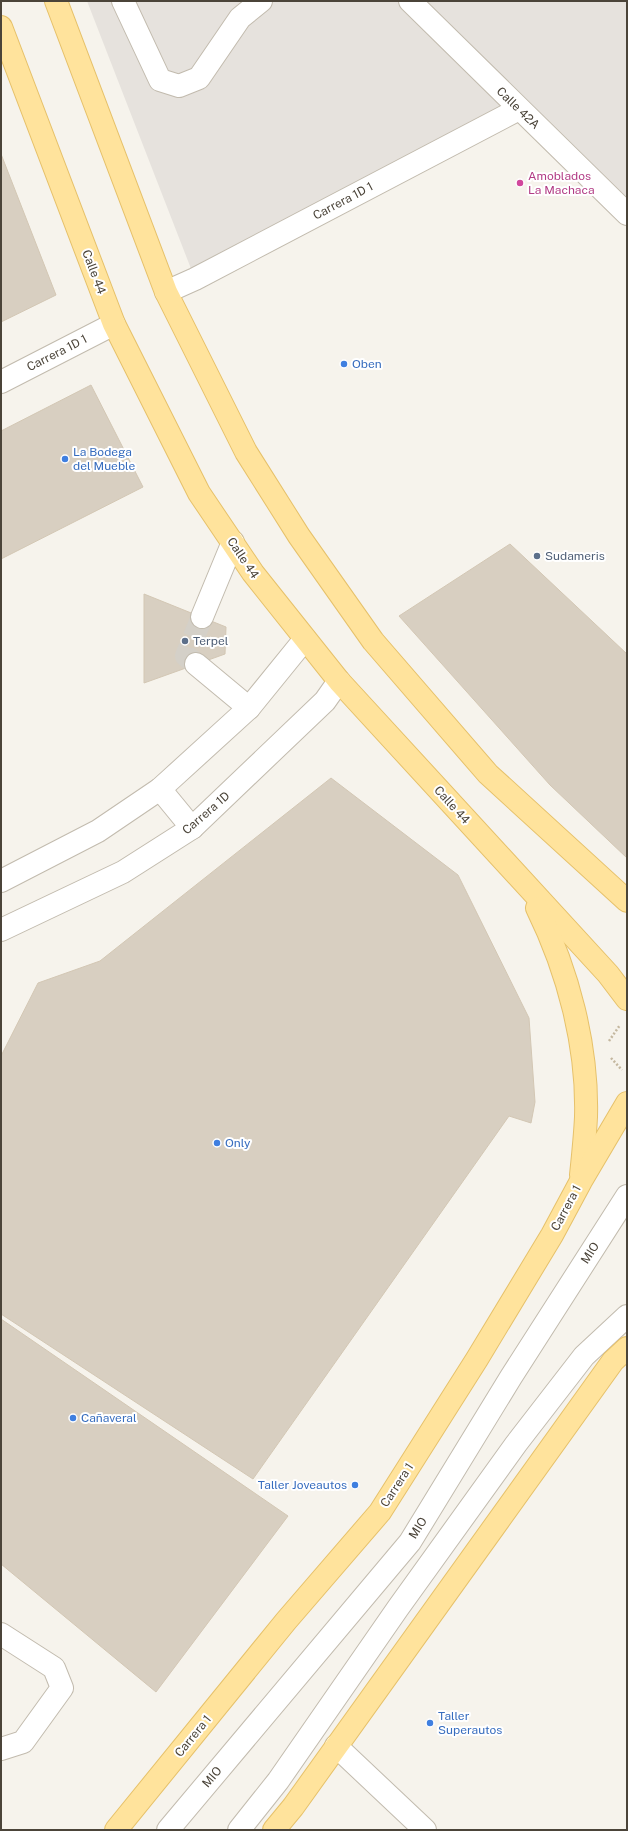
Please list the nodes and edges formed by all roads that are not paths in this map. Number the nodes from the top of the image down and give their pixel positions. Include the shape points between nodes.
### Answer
1 (56, 1) edge
2 (123, 1) edge
3 (261, 1) edge
4 (410, 1) edge
5 (236, 9) edge
6 (3, 37) edge
7 (519, 109) junction
8 (627, 214) edge
9 (166, 292) junction
10 (114, 324) junction
11 (1, 382) edge
12 (233, 542) junction
13 (202, 617) tunnel mouth
14 (305, 640) junction
15 (196, 664) tunnel mouth
16 (339, 681) junction
17 (249, 708) junction
18 (160, 789) junction
19 (192, 828) junction
20 (1, 881) edge
21 (528, 888) junction
22 (627, 901) edge
23 (1, 930) edge
24 (627, 999) edge
25 (627, 1104) edge
26 (581, 1181) junction
27 (627, 1196) edge
28 (627, 1316) edge
29 (622, 1353) edge
30 (1, 1634) edge
31 (336, 1746) junction
32 (1, 1749) edge
33 (116, 1830) edge
34 (168, 1830) edge
35 (239, 1830) edge
36 (274, 1830) edge
37 (426, 1830) edge

1 - 9 main road
2 - 5 street via 160,80 179,86 199,78
3 - 5 street
4 - 7 street, Calle 42A
6 - 10 main road, Calle 44
7 - 8 street, Calle 42A
7 - 9 street, Carrera 1D 1
9 - 22 main road via 246,452 299,536 374,641 488,774
10 - 11 street, Carrera 1D 1
10 - 12 main road, Calle 44 via 199,493
12 - 13 street
12 - 14 main road, Calle 44 via 253,573
14 - 16 main road, Calle 44
14 - 17 street
15 - 17 street
16 - 19 street, Carrera 1D via 325,701
16 - 21 main road, Calle 44
17 - 18 street
18 - 19 street
18 - 20 street via 98,831
19 - 23 street, Carrera 1D via 123,872
21 - 24 main road, Calle 44 via 608,974
21 - 26 main road via 555,947 571,995 582,1051 586,1116
25 - 26 main road, Carrera 1
26 - 33 main road, Carrera 1 via 552,1235 477,1360 380,1512 286,1621
27 - 34 street, MIO via 511,1377 410,1542
28 - 35 street via 584,1356 516,1444 278,1781
29 - 31 main road
30 - 32 street via 54,1668 62,1688 23,1742
31 - 36 main road
31 - 37 street

